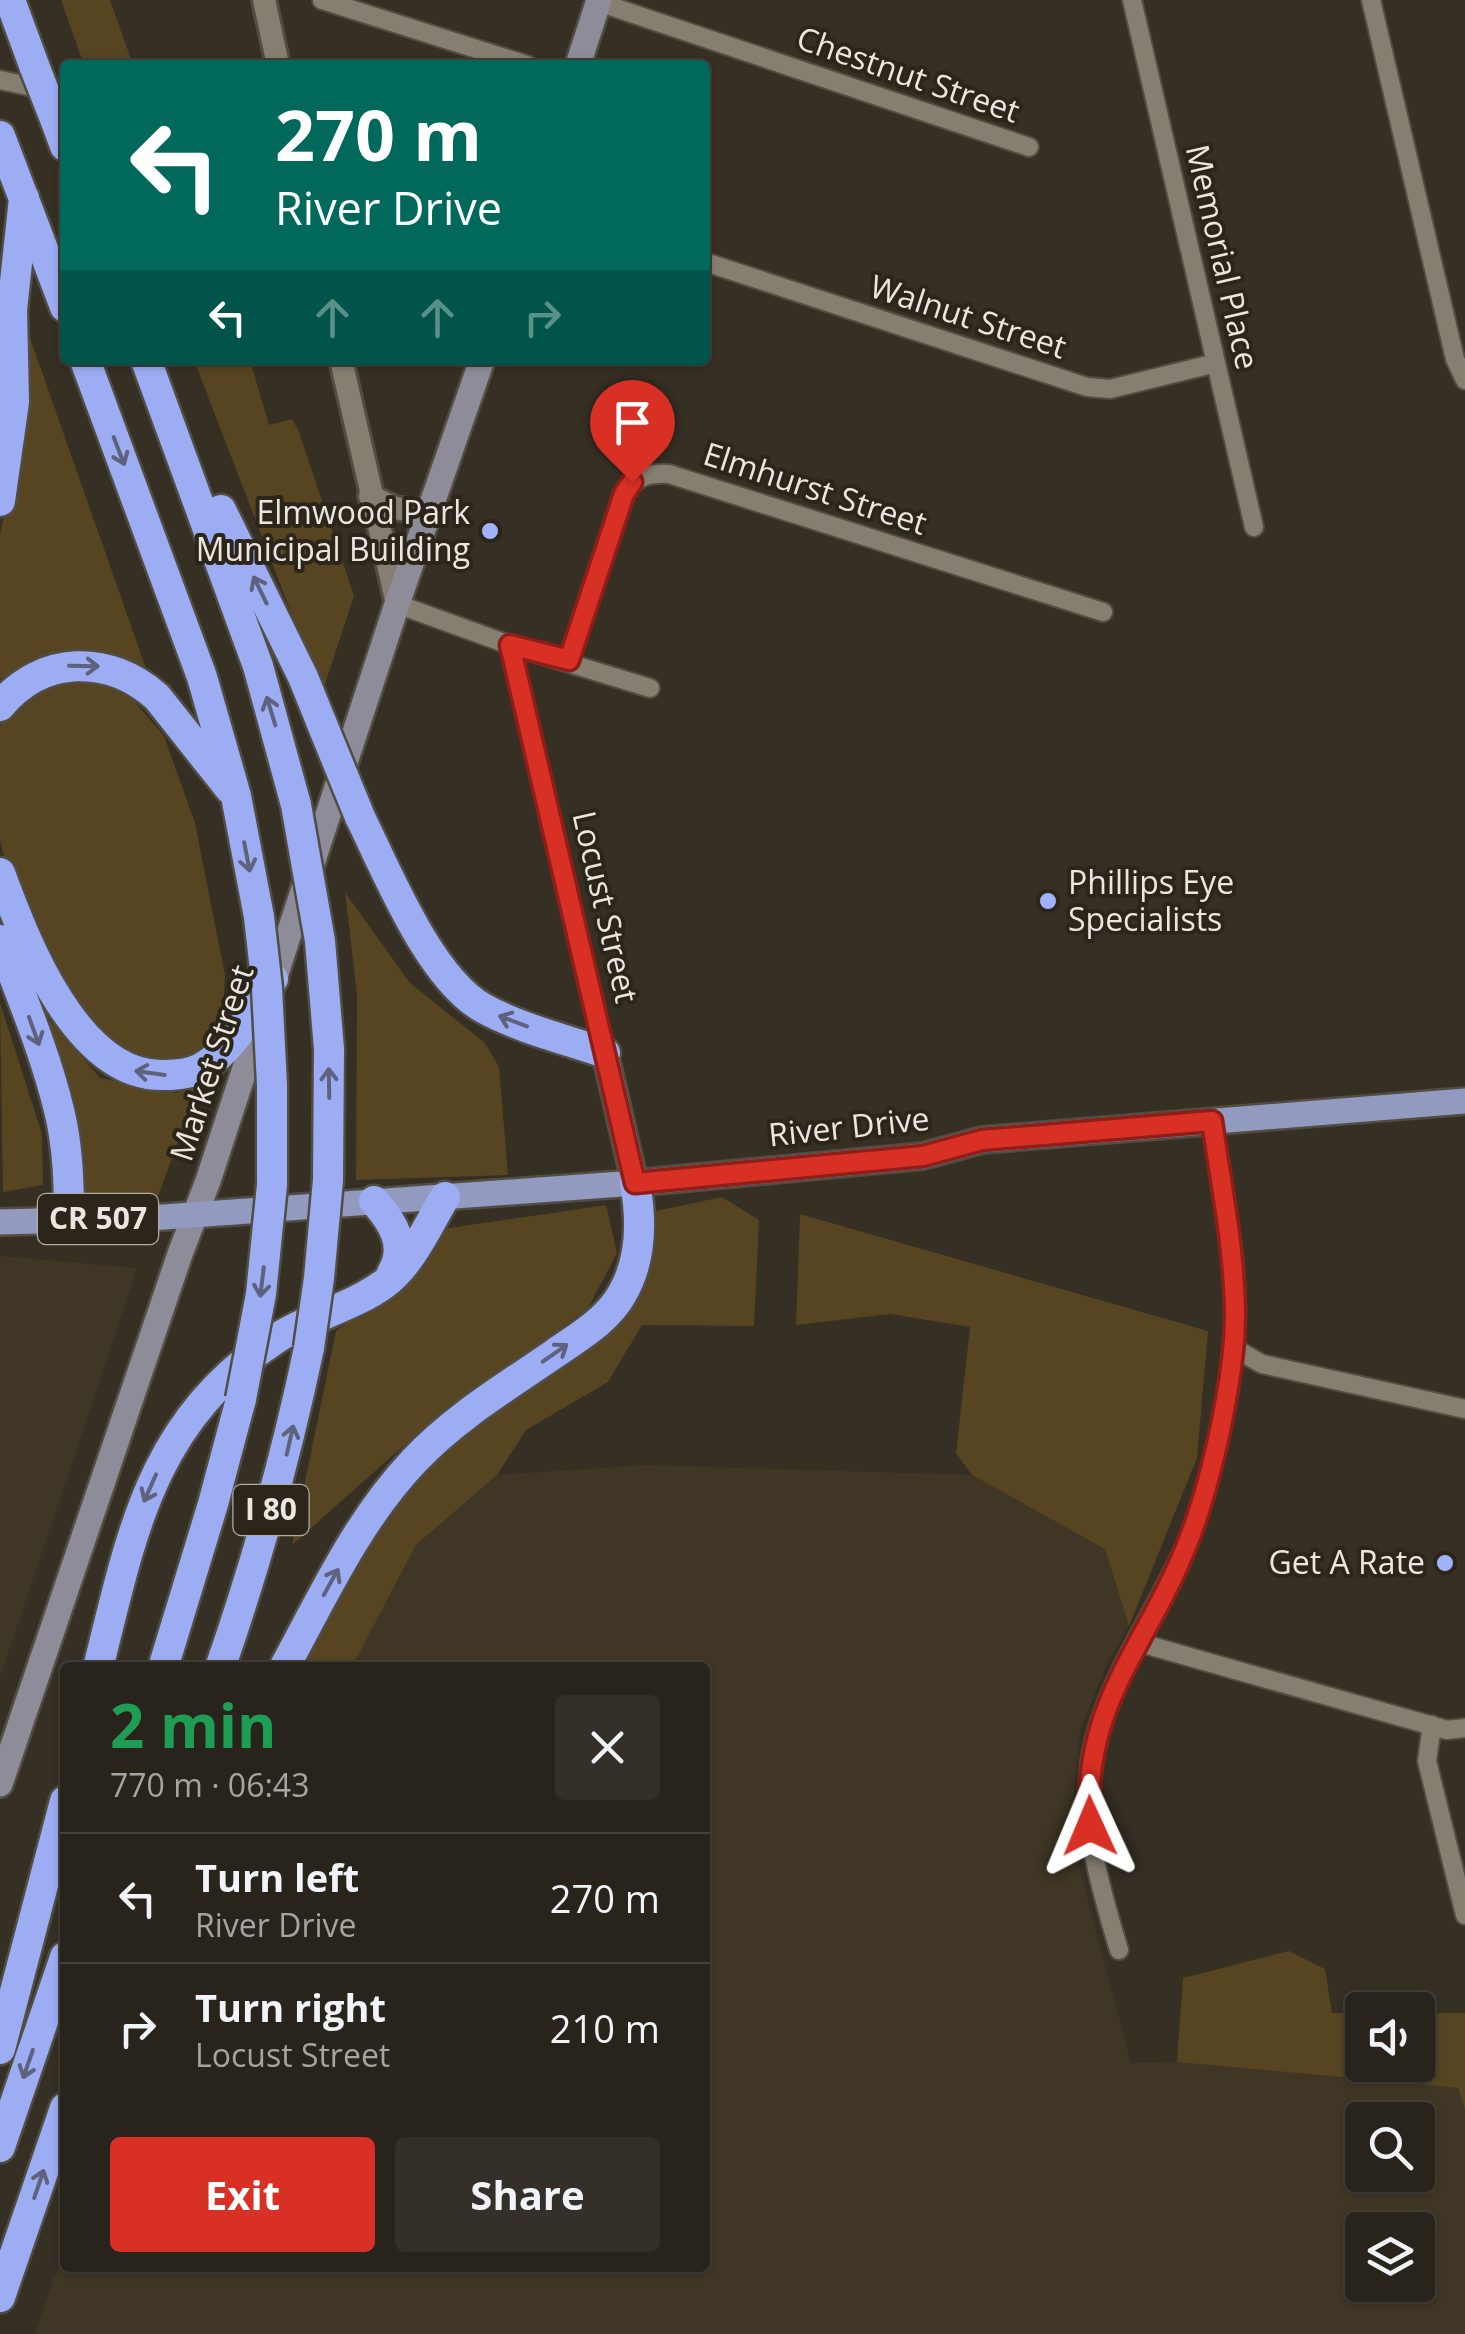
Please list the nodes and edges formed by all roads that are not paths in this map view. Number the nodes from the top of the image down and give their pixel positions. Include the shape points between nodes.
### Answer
1 (10, 0) edge
2 (264, 0) edge
3 (322, 0) edge
4 (1132, 0) edge
5 (1371, 0) edge
6 (599, 1) edge
7 (372, 7) edge
8 (277, 60) edge
9 (514, 60) edge
10 (580, 60) edge
11 (31, 76) junction
12 (0, 80) edge
13 (60, 117) edge
14 (0, 136) edge
15 (1028, 147) dead end
16 (24, 198) junction
17 (710, 264) edge
18 (60, 294) edge
19 (1216, 363) junction
20 (87, 365) edge
21 (148, 365) edge
22 (148, 365) edge
23 (342, 365) edge
24 (480, 365) edge
25 (1465, 380) edge
26 (370, 496) junction
27 (0, 501) edge
28 (430, 513) junction
29 (1254, 527) dead end
30 (397, 604) junction
31 (1103, 612) dead end
32 (510, 645) junction
33 (569, 660) junction
34 (650, 688) dead end
35 (0, 706) edge
36 (236, 796) junction
37 (0, 873) edge
38 (0, 940) edge
39 (273, 979) junction
40 (606, 1052) junction
41 (1465, 1101) edge
42 (1212, 1121) junction
43 (635, 1183) junction
44 (445, 1197) junction
45 (374, 1201) junction
46 (196, 1215) junction
47 (69, 1220) junction
48 (0, 1222) edge
49 (384, 1284) junction
50 (1234, 1348) junction
51 (1465, 1410) edge
52 (1137, 1642) junction
53 (100, 1662) edge
54 (165, 1662) edge
55 (222, 1662) edge
56 (287, 1662) edge
57 (1432, 1725) junction
58 (1465, 1728) edge
59 (0, 1784) edge
60 (60, 1821) edge
61 (1465, 1915) edge
62 (1119, 1950) dead end
63 (60, 1972) edge
64 (0, 2049) edge
65 (60, 2123) edge
66 (0, 2147) edge
67 (0, 2297) edge

1 - 11 highway
2 - 8 street
3 - 7 street
4 - 19 street, Memorial Place
5 - 25 street
6 - 10 main road
6 - 15 street, Chestnut Street
7 - 9 street
11 - 12 street
11 - 13 highway, bridge
14 - 16 highway
16 - 18 highway
16 - 27 highway via 12,310 14,402
17 - 19 street, Walnut Street via 1087,387 1110,389
19 - 29 street, Memorial Place
20 -> 36 highway, I 80 via 202,677
40 -> 21 highway, bridge via 480,1006 429,950
55 -> 22 highway, I 80, bridge via 283,1468 309,1348 328,1180 329,1049 320,941 296,805 258,666
23 - 26 street
24 - 28 main road, Market Street
26 - 28 street via 394,508
26 - 30 street
28 - 30 main road, Market Street
30 - 32 street
30 - 39 main road, Market Street
31 - 33 street, Elmhurst Street via 650,473 624,494
32 - 33 street
32 - 40 street, Locust Street
33 - 34 street
35 -> 36 highway via 49,670 115,670 158,697
36 -> 54 highway, I 80, bridge via 267,988 272,1185 241,1399
39 -> 37 highway via 203,1067 150,1075 119,1065 102,1054 62,1002
38 -> 47 highway via 60,1114
39 - 46 main road, Market Street
40 - 43 main road, Locust Street
41 - 42 main road, River Drive / CR 507
42 - 43 main road, River Drive / CR 507 via 982,1140 923,1156
42 - 50 street via 1230,1248
43 - 44 main road, River Drive / CR 507
56 -> 43 highway via 352,1544 414,1460 598,1323 621,1297 640,1234
44 - 45 main road, River Drive / CR 507
44 - 49 highway
45 - 46 main road, River Drive / CR 507
45 - 49 highway via 399,1243 396,1268
46 - 47 main road, River Drive / CR 507
46 - 59 main road, Market Street
47 - 48 main road, River Drive / CR 507
49 -> 53 highway via 276,1339 199,1405 148,1489
50 - 51 street via 1262,1364
50 - 52 street via 1188,1543
52 - 57 street
52 - 62 street via 1100,1722 1088,1782 1090,1826
57 - 58 street
57 - 61 street via 1427,1762
60 - 64 highway
63 -> 66 highway
67 -> 65 highway

